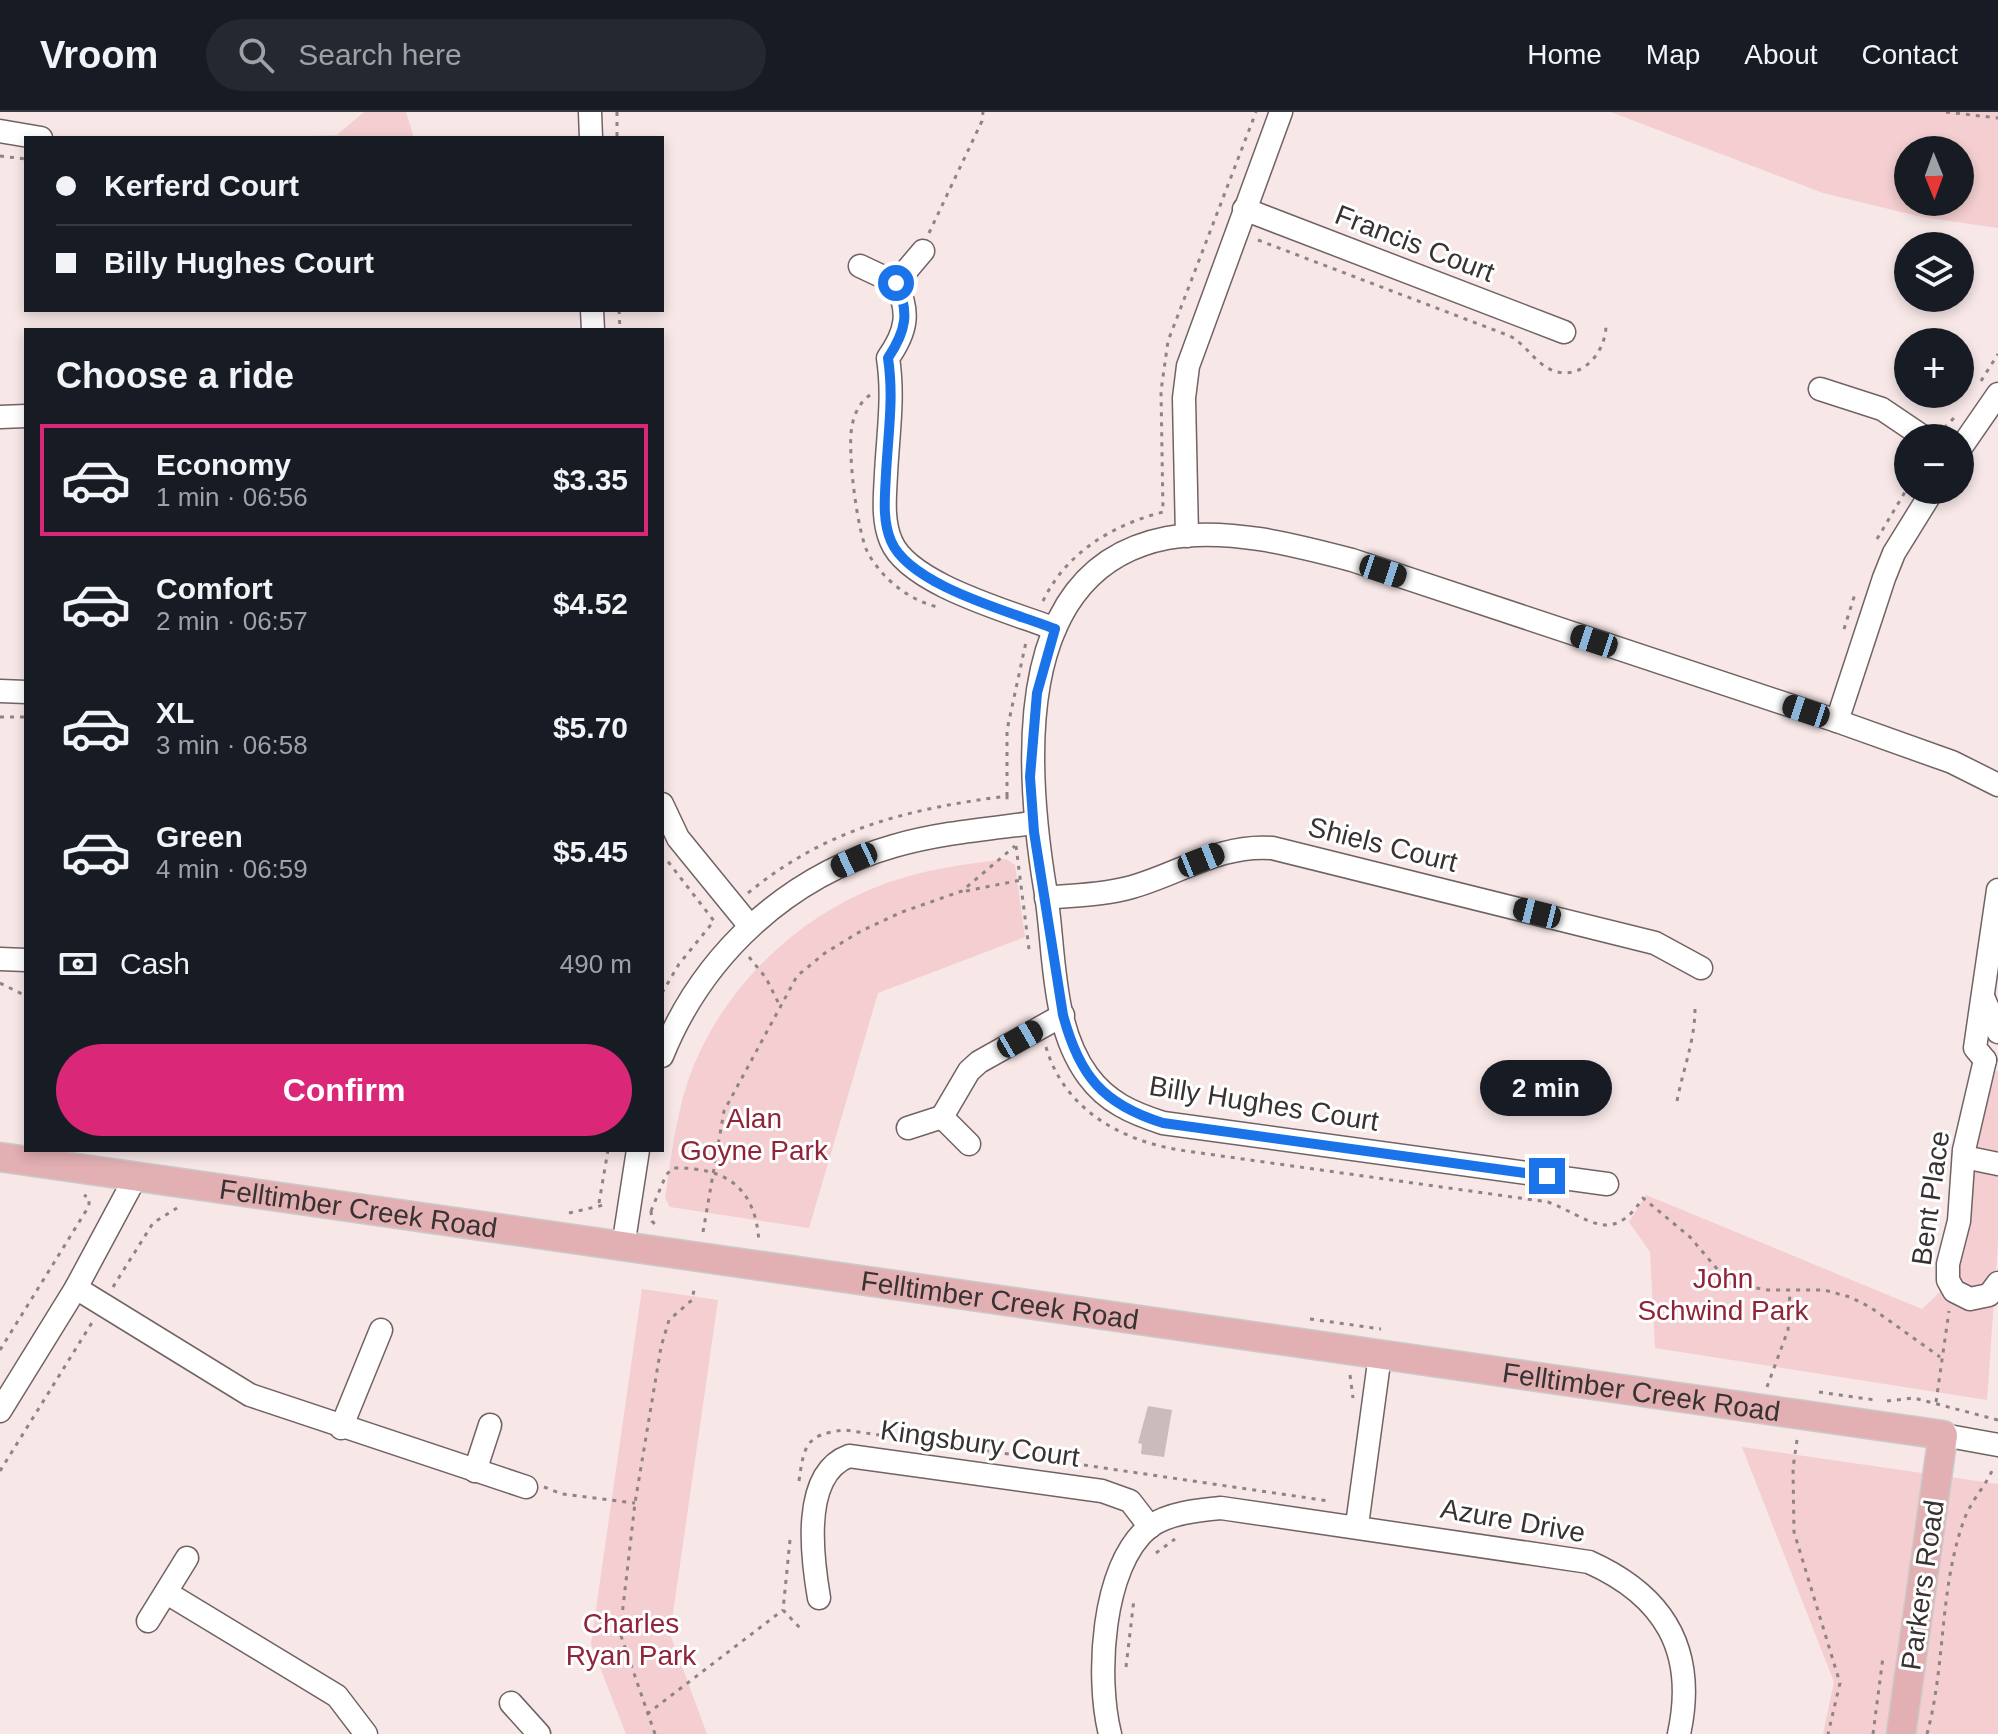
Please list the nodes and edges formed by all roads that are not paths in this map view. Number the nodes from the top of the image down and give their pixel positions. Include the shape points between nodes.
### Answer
1 (590, 112) edge
2 (1281, 112) edge
3 (0, 131) edge
4 (29, 136) edge
5 (591, 136) edge
6 (1244, 209) junction
7 (923, 251) road end
8 (860, 266) dead end
9 (896, 283) junction
10 (1564, 332) dead end
11 (1820, 389) dead end
12 (1998, 394) edge
13 (24, 416) edge
14 (0, 417) edge
15 (1913, 424) edge
16 (1974, 429) edge
17 (1924, 504) edge
18 (1187, 536) junction
19 (1055, 629) junction
20 (0, 691) edge
21 (24, 692) edge
22 (1837, 721) junction
23 (1998, 785) edge
24 (664, 808) edge
25 (1023, 832) junction
26 (1044, 887) junction
27 (1998, 890) edge
28 (741, 934) junction
29 (0, 959) edge
30 (24, 960) edge
31 (1701, 968) dead end
32 (1983, 998) junction
33 (1063, 1015) junction
34 (1998, 1032) edge
35 (664, 1052) edge
36 (1992, 1059) edge
37 (942, 1117) junction
38 (908, 1128) dead end
39 (969, 1144) dead end
40 (638, 1152) edge
41 (0, 1157) edge
42 (1964, 1157) junction
43 (1998, 1164) edge
44 (135, 1178) junction
45 (1607, 1184) dead end
46 (623, 1247) junction
47 (1998, 1283) edge
48 (76, 1288) junction
49 (381, 1330) dead end
50 (1380, 1355) junction
51 (0, 1411) edge
52 (490, 1425) dead end
53 (341, 1428) junction
54 (1943, 1435) junction
55 (1997, 1444) edge
56 (475, 1471) junction
57 (526, 1487) road end
58 (1357, 1525) junction
59 (1150, 1527) junction
60 (187, 1558) dead end
61 (167, 1593) junction
62 (819, 1598) dead end
63 (148, 1621) dead end
64 (511, 1703) dead end
65 (532, 1732) edge
66 (366, 1734) edge
67 (1110, 1734) edge
68 (1679, 1734) edge
69 (1901, 1734) edge

1 - 5 street
2 - 6 street
3 - 4 street
6 - 10 street, Francis Court
6 - 18 street via 1188,366
7 - 9 street
8 - 9 street
9 - 19 street via 906,312 900,341 888,358 894,397 884,509 891,541 906,563 930,579
11 - 15 street
12 - 16 street
13 - 14 street
17 - 22 street via 1884,578
18 - 19 street, Billy Hughes Court via 1136,548 1109,563 1086,582
18 - 22 street, Billy Hughes Court via 1256,540 1352,560
19 - 25 street, Billy Hughes Court via 1031,726
20 - 21 street
22 - 23 street, Billy Hughes Court via 1952,762
24 - 28 street via 678,838 732,906
25 - 26 street, Billy Hughes Court
25 - 28 street via 942,835 854,860 821,876
26 - 31 street, Shiels Court via 1133,887 1224,851 1272,848 1655,943
26 - 33 street, Billy Hughes Court
27 - 32 street, Bent Place
28 - 35 street via 687,1004
29 - 30 street
32 - 34 street
32 - 36 street, Bent Place via 1975,1048
33 - 37 street via 979,1062
33 - 45 street, Billy Hughes Court via 1086,1074 1108,1099 1163,1123
36 - 42 street, Bent Place
37 - 38 street
37 - 39 street
40 - 46 street
41 - 44 main road, Felltimber Creek Road
42 - 43 street
42 - 47 street, Bent Place via 1948,1280 1965,1298 1981,1299
44 - 46 main road, Felltimber Creek Road
44 - 48 street
46 - 50 main road, Felltimber Creek Road
48 - 51 street
48 - 53 street via 250,1395
49 - 53 street
50 - 54 main road, Felltimber Creek Road
50 - 58 street
52 - 56 street
53 - 56 street
54 - 55 street, Felltimber Creek Road
54 - 69 main road, Parkers Road
56 - 57 street
58 - 59 street, Azure Drive via 1221,1508 1173,1516
58 - 68 street, Azure Drive via 1589,1562 1639,1590 1666,1621 1681,1658 1686,1686
59 - 62 street, Kingsbury Court via 1130,1501 1102,1491 849,1456 827,1469 819,1490 812,1553
59 - 67 street via 1120,1569 1110,1608 1104,1687
60 - 61 street
61 - 63 street
61 - 66 street via 337,1696
64 - 65 street

